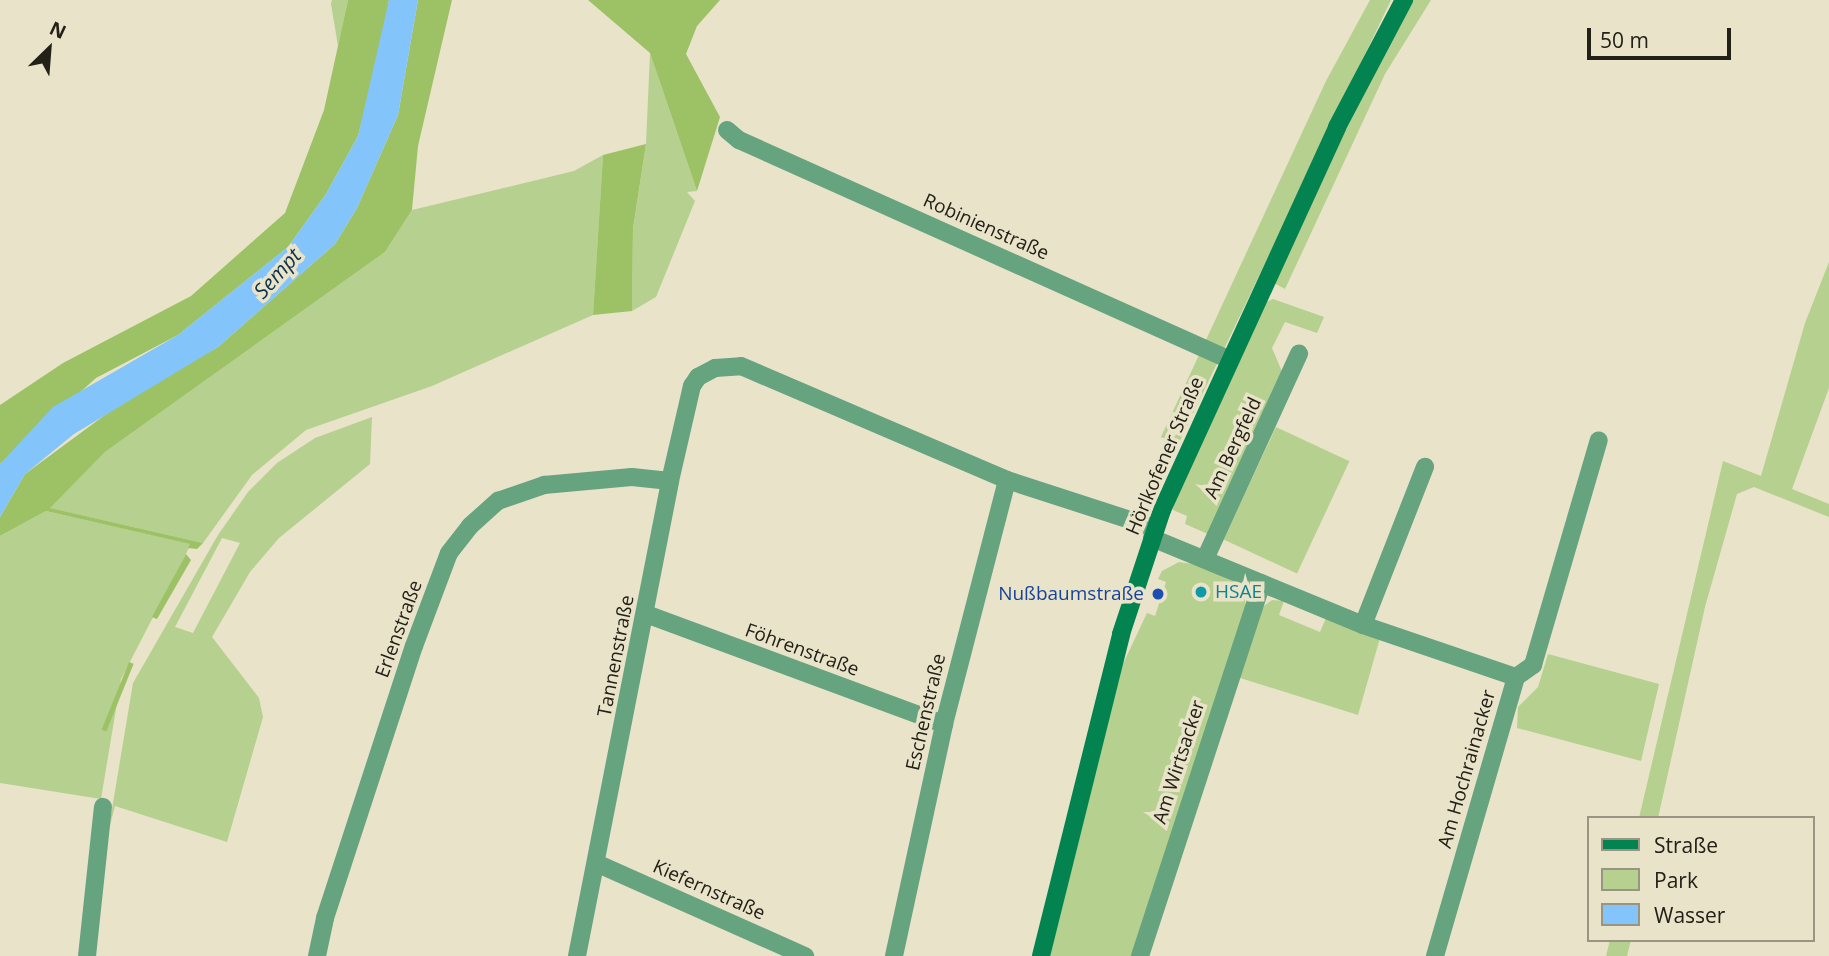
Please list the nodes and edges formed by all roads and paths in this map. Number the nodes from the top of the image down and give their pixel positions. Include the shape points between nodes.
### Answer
1 (1404, 0) edge
2 (727, 130) dead end
3 (1299, 354) dead end
4 (1230, 360) junction
5 (1599, 440) dead end
6 (1425, 467) dead end
7 (1007, 480) junction
8 (670, 481) junction
9 (1154, 533) junction
10 (1205, 559) junction
11 (1262, 583) junction
12 (646, 614) junction
13 (1363, 625) junction
14 (1516, 677) junction
15 (944, 724) junction
16 (103, 807) dead end
17 (596, 863) junction
18 (87, 956) edge
19 (317, 956) edge
20 (578, 956) edge
21 (805, 956) edge
22 (894, 956) edge
23 (1041, 956) edge
24 (1140, 956) edge
25 (1435, 956) edge

1 - 4 street, Hörlkofener Straße via 1338,127
2 - 4 street, Robinienstraße via 739,140
3 - 10 street, Am Bergfeld
4 - 9 street, Hörlkofener Straße
5 - 14 street, Am Hochrainacker via 1532,665
6 - 13 street
7 - 8 street, Tannenstraße via 741,366 707,370 692,386
7 - 9 street
7 - 15 street, Eschenstraße
8 - 12 street, Tannenstraße
8 - 19 street, Erlenstraße via 588,480 519,491 498,501 449,553 324,918
9 - 10 street
9 - 23 street, Hörlkofener Straße via 1121,634
10 - 11 street
11 - 13 street
11 - 24 street, Am Wirtsacker
12 - 15 street, Föhrenstraße
12 - 17 street, Tannenstraße
13 - 14 street
14 - 25 street, Am Hochrainacker
15 - 22 street, Eschenstraße
16 - 18 street
17 - 20 street, Tannenstraße
17 - 21 street, Kiefernstraße

